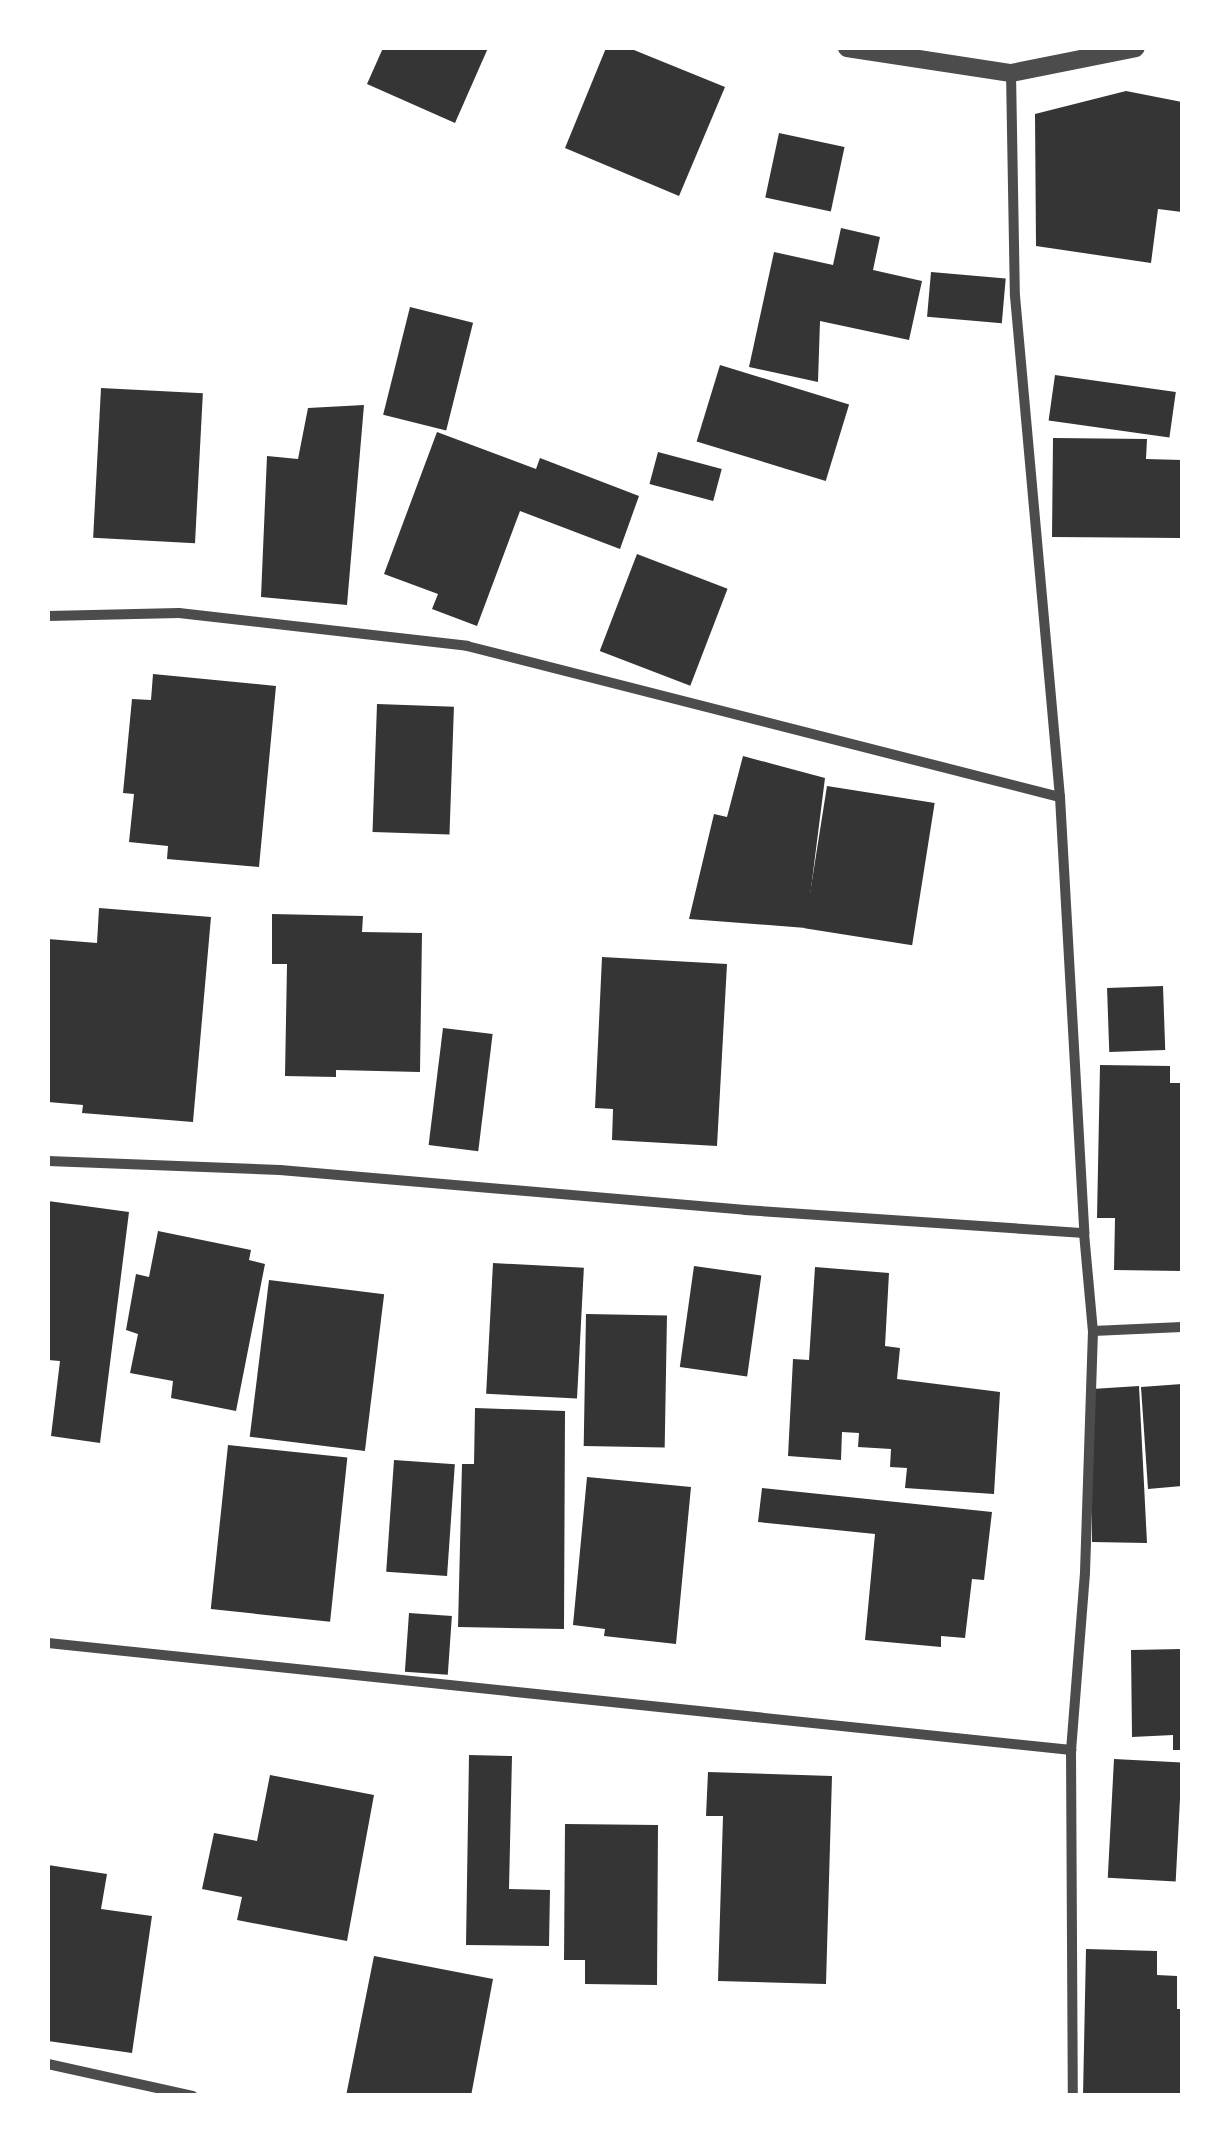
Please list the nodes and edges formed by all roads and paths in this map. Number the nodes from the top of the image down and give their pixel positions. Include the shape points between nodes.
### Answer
1 (847, 48) edge
2 (1136, 48) edge
3 (1011, 73) junction
4 (48, 616) edge
5 (1060, 797) junction
6 (48, 1161) edge
7 (1084, 1233) junction
8 (1182, 1328) edge
9 (1094, 1331) junction
10 (48, 1643) edge
11 (1071, 1750) junction
12 (48, 2064) edge
13 (193, 2096) edge
14 (1073, 2096) edge

1 - 3 street
2 - 3 street
3 - 5 street via 1015,296
4 - 5 street via 180,612 467,646
5 - 7 street
6 - 7 street via 280,1170
7 - 9 street
8 - 9 street
9 - 11 street
10 - 11 street
11 - 14 street
12 - 13 street

